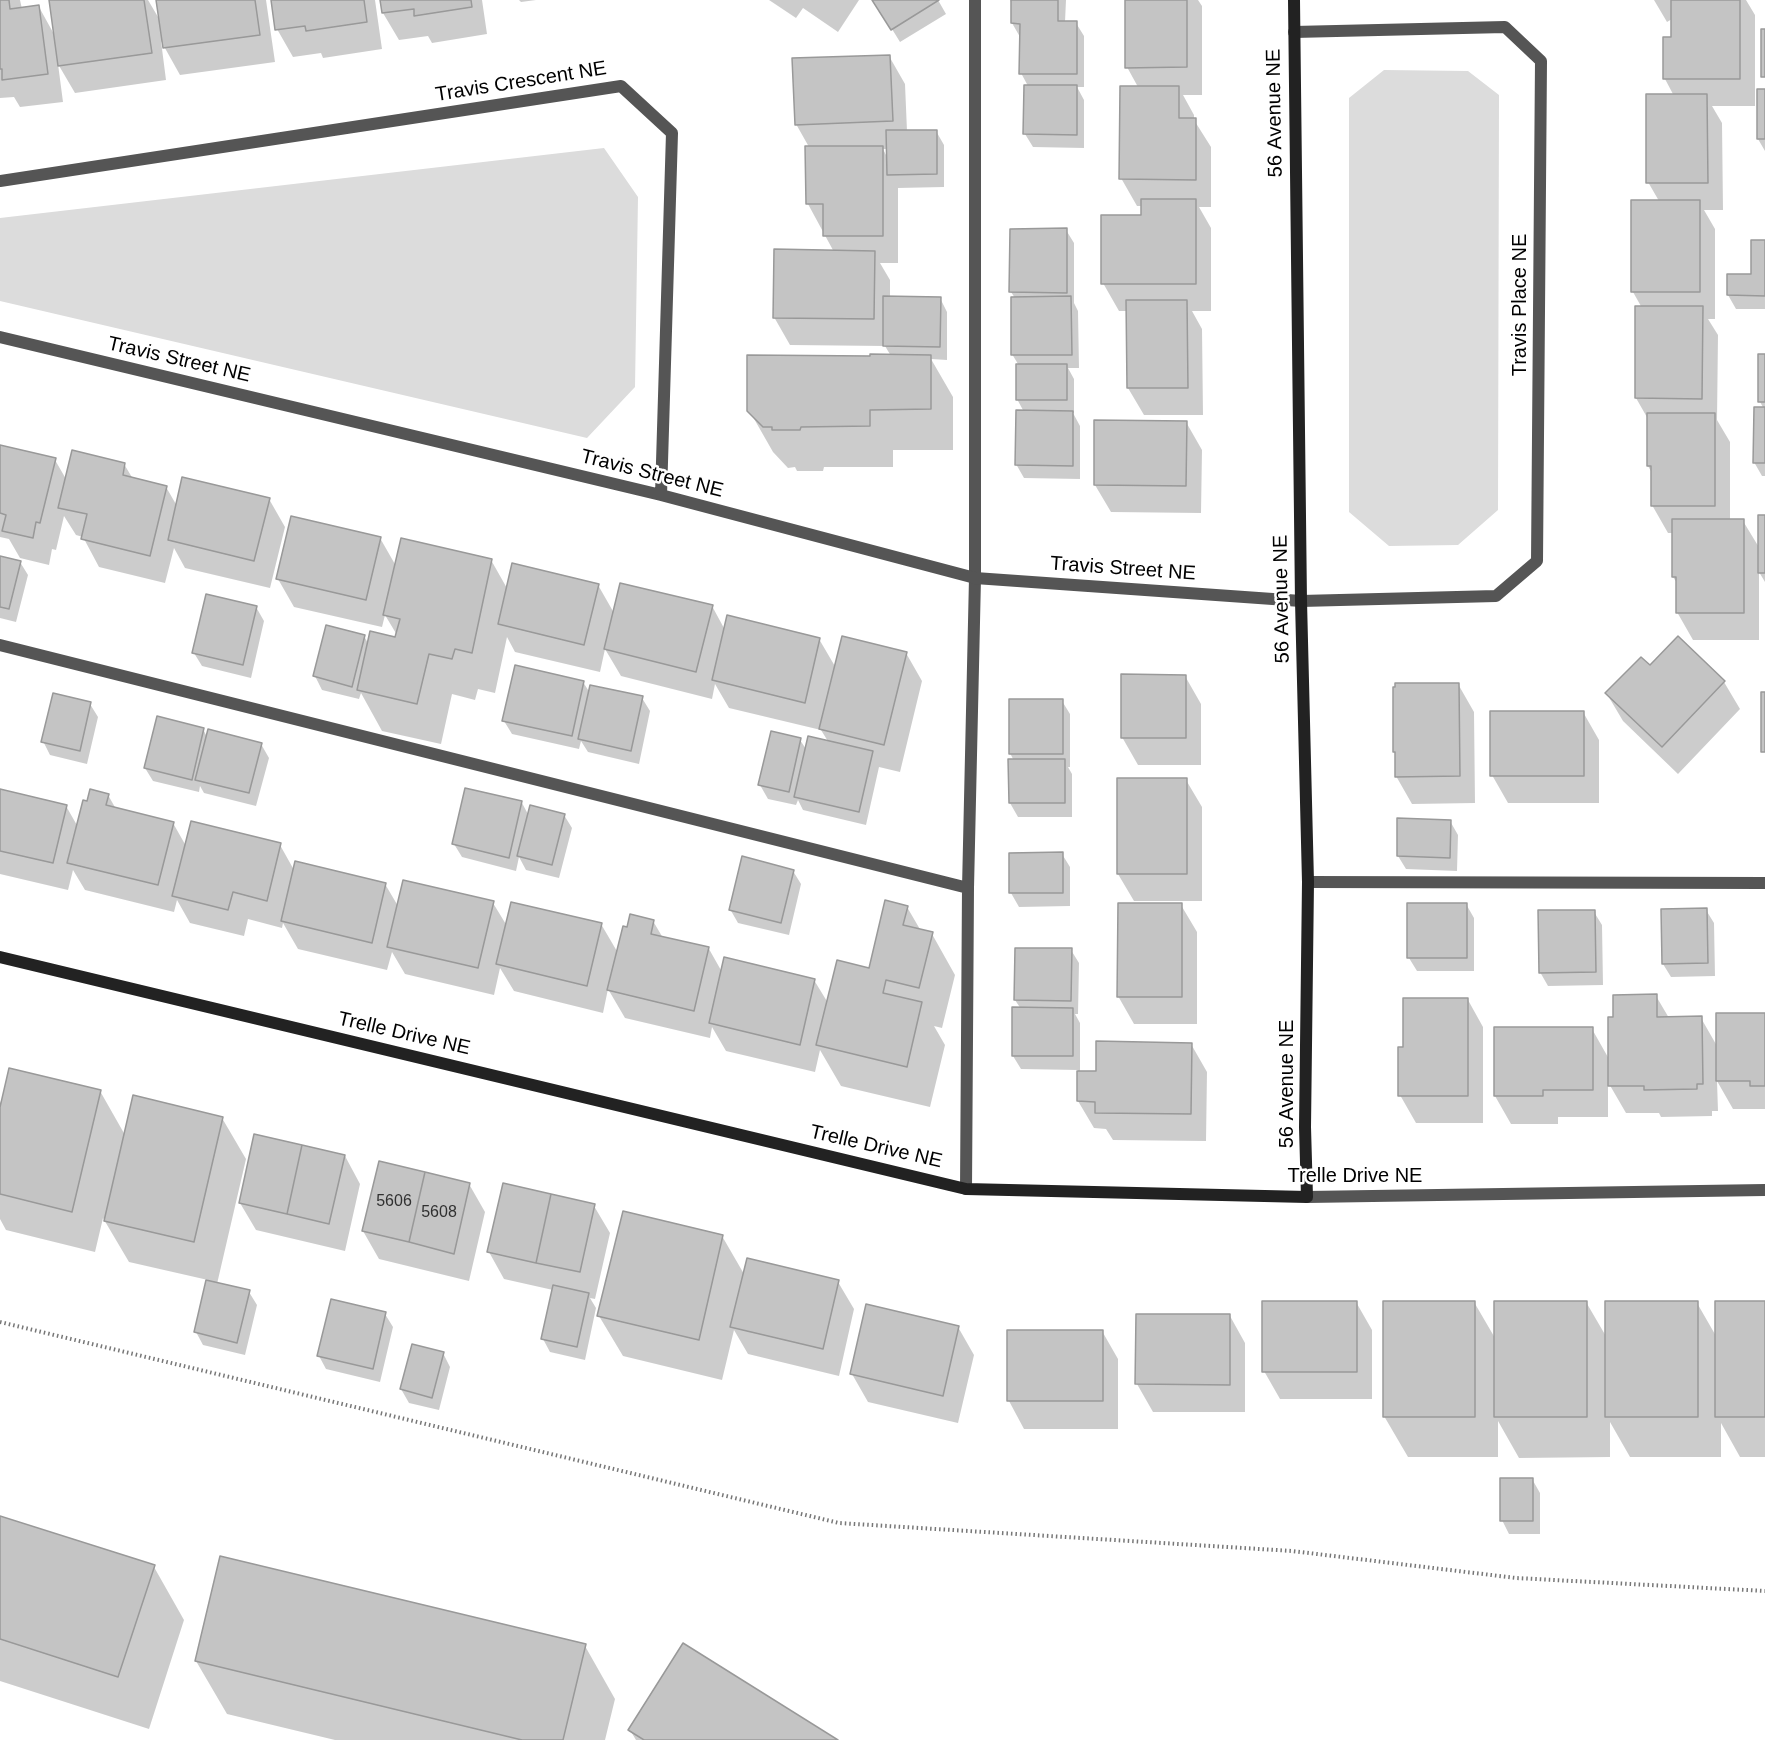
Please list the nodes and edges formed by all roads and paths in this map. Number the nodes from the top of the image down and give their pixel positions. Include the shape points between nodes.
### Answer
1 (975, 0) edge
2 (1294, 0) edge
3 (1294, 32) junction
4 (0, 181) edge
5 (0, 337) edge
6 (661, 495) junction
7 (975, 578) junction
8 (1301, 601) junction
9 (0, 645) edge
10 (1308, 882) junction
11 (1765, 884) edge
12 (968, 888) junction
13 (0, 957) edge
14 (966, 1189) junction
15 (1765, 1190) edge
16 (1307, 1197) junction
17 (0, 1322) edge
18 (1765, 1591) edge

1 - 7 street
2 - 3 street, 56 Avenue NE
3 - 8 street, 56 Avenue NE
3 - 8 street, Travis Place NE via 1506,27 1541,62 1537,561 1496,596
4 - 6 street, Travis Crescent NE via 621,86 672,134
5 - 6 street, Travis Street NE
6 - 7 street, Travis Street NE
7 - 8 street, Travis Street NE
7 - 12 street
8 - 10 street, 56 Avenue NE
9 - 12 street
10 - 11 street
10 - 16 street, 56 Avenue NE
12 - 14 street
13 - 14 street, Trelle Drive NE
14 - 16 street, Trelle Drive NE
15 - 16 street, Trelle Drive NE
17 - 18 path via 839,1523 1292,1551 1516,1578

